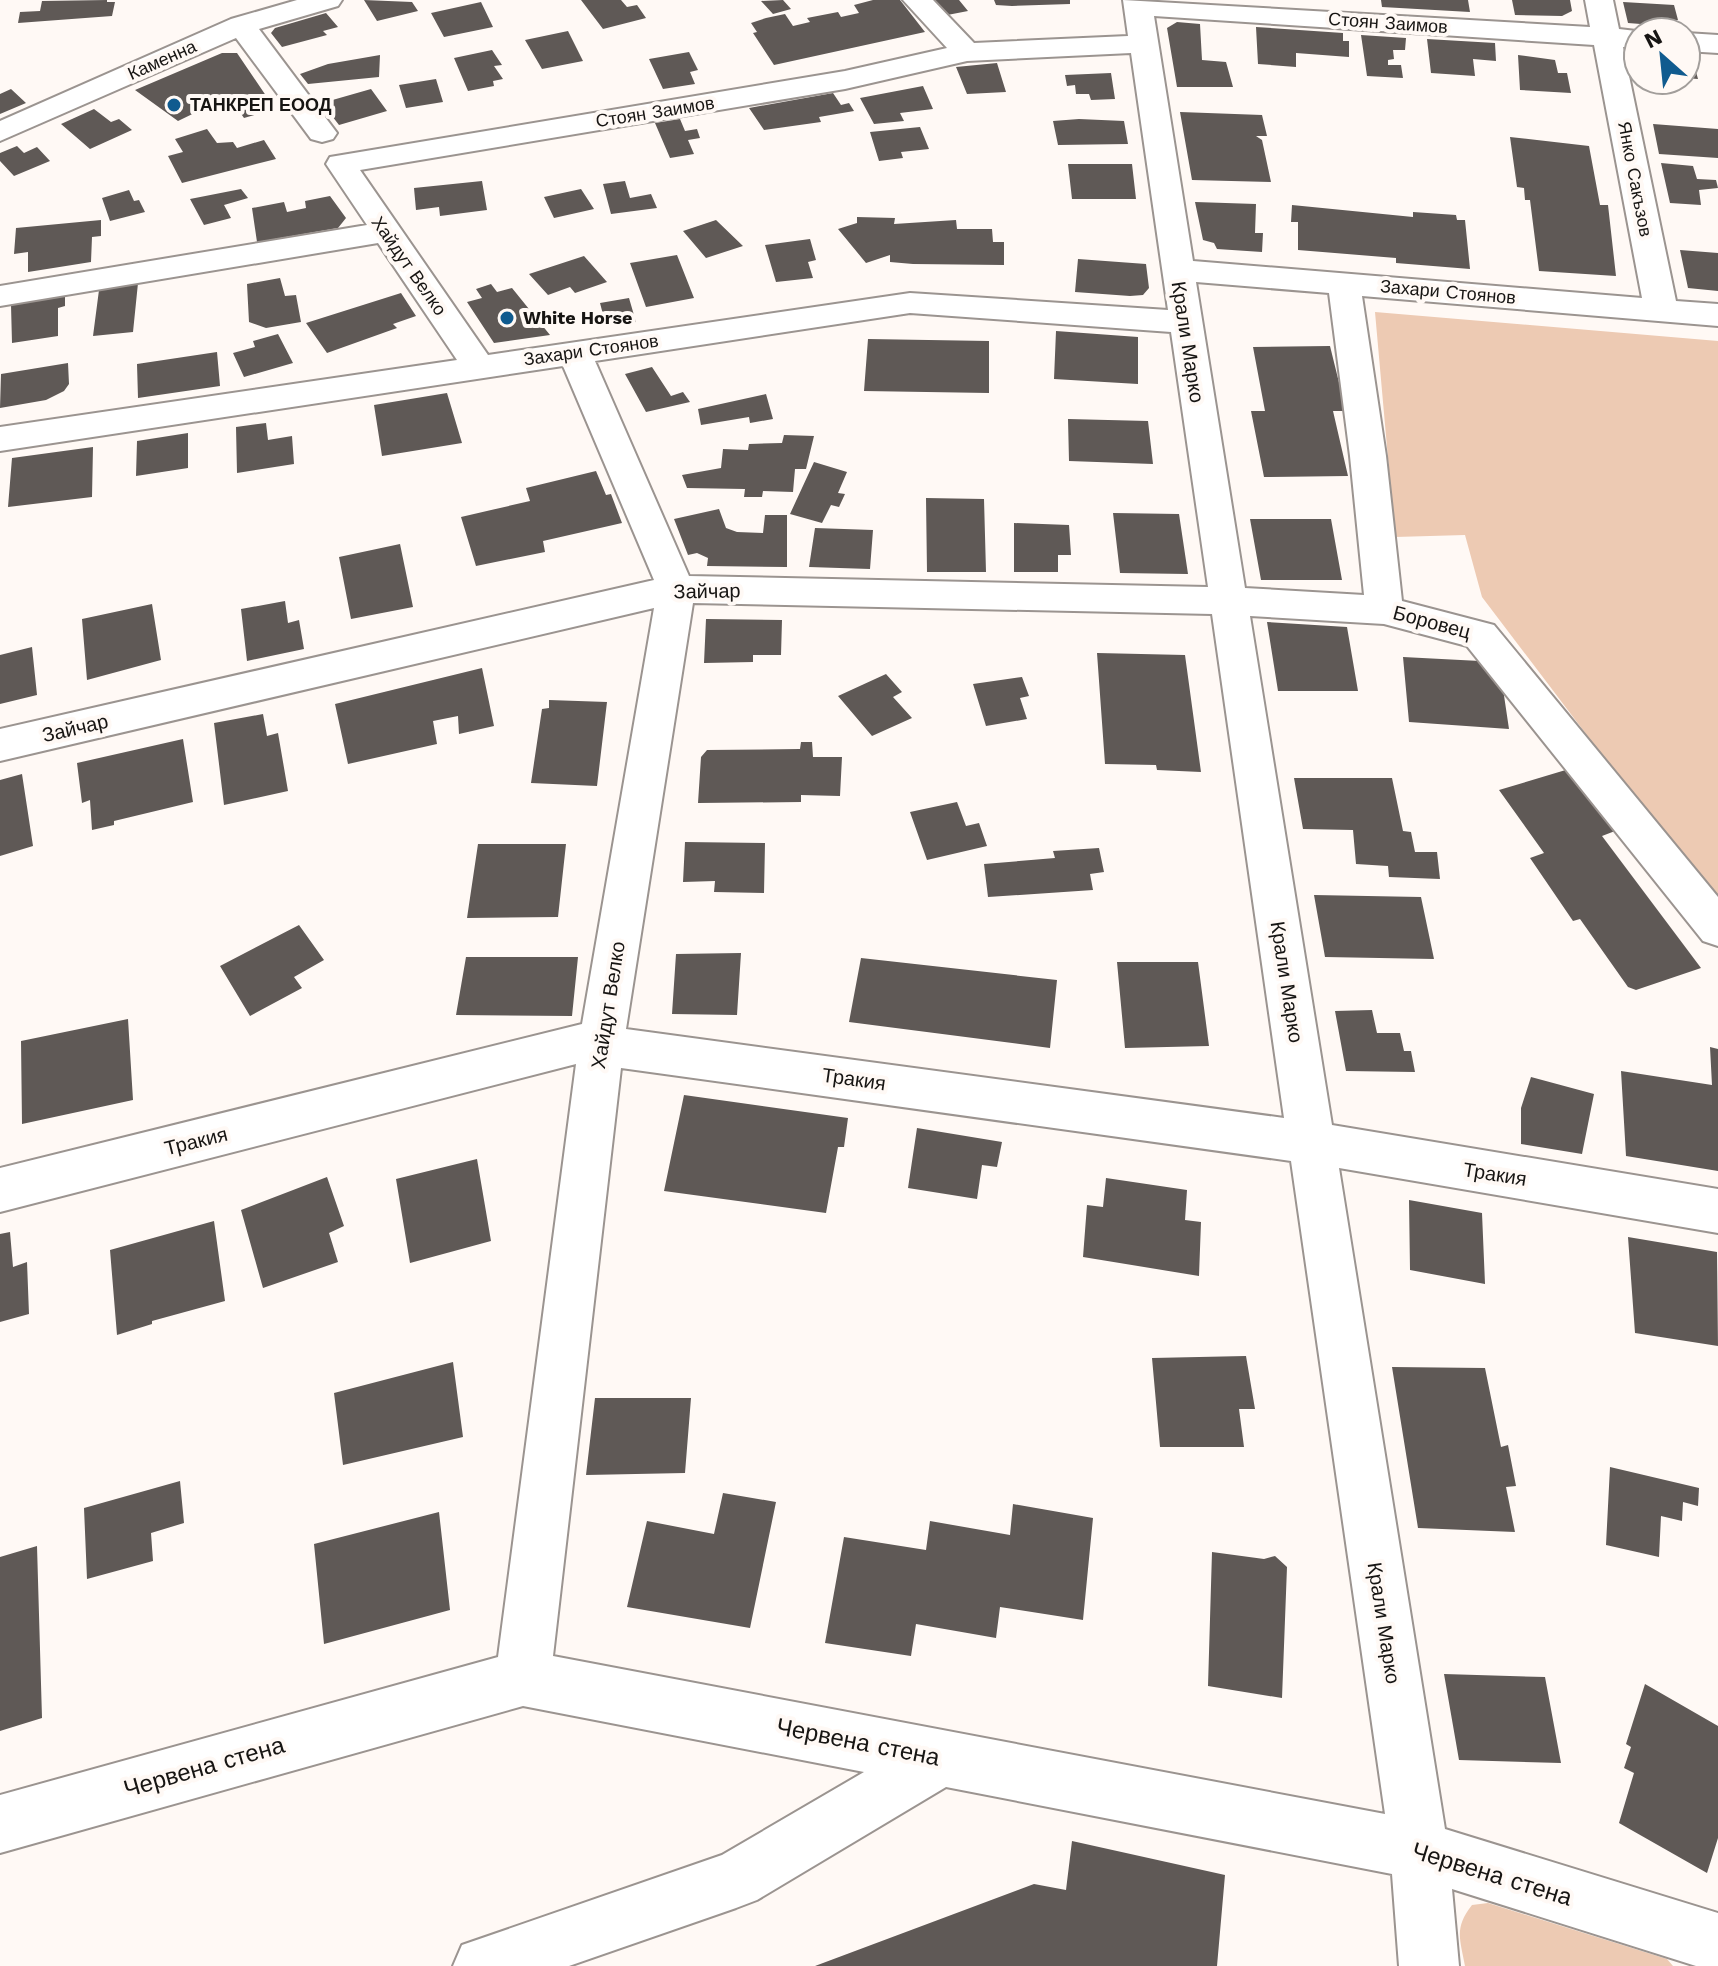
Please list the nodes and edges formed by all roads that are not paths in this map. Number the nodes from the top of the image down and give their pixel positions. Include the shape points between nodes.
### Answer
1 (328, 0) edge
2 (917, 0) edge
3 (1599, 0) edge
4 (236, 9) edge
5 (1139, 17) edge
6 (1607, 37) junction
7 (1622, 38) edge
8 (967, 52) junction
9 (0, 132) edge
10 (322, 133) dead end
11 (341, 164) joint
12 (385, 232) junction
13 (1177, 270) junction
14 (1344, 283) junction
15 (0, 296) edge
16 (1661, 310) junction
17 (1718, 315) edge
18 (1185, 322) junction
19 (575, 353) junction
20 (479, 367) junction
21 (0, 439) edge
22 (676, 589) junction
23 (1227, 601) junction
24 (1384, 610) junction
25 (0, 745) edge
26 (1718, 928) edge
27 (601, 1043) junction
28 (1312, 1143) junction
29 (0, 1190) edge
30 (1718, 1211) edge
31 (523, 1678) junction
32 (942, 1758) junction
33 (0, 1824) edge
34 (1419, 1850) junction
35 (1718, 1943) edge
36 (483, 1966) edge
37 (1429, 1966) edge

1 - 4 street, Каменна
2 - 8 street
3 - 6 street, Янко Сакъзов
4 - 9 street, Каменна
4 - 10 street
5 - 6 street, Стоян Заимов
5 - 8 street, Стоян Заимов
5 - 13 street, Крали Марко
6 - 7 street, Стоян Заимов
6 - 16 street, Янко Сакъзов
8 - 11 street, Стоян Заимов via 845,80
11 - 12 street, Хайдут Велко
12 - 15 street
12 - 20 street, Хайдут Велко
13 - 14 street, Захари Стоянов
13 - 18 street, Крали Марко
14 - 16 street, Захари Стоянов
14 - 24 street, Боровец
16 - 17 street, Захари Стоянов
18 - 19 street, Захари Стоянов via 910,303
18 - 23 street, Крали Марко
19 - 20 street, Захари Стоянов
19 - 22 street
20 - 21 street, Захари Стоянов
22 - 23 street, Зайчар
22 - 25 street, Зайчар
22 - 27 street, Хайдут Велко
23 - 24 street, Зайчар
23 - 28 street, Крали Марко
24 - 26 street, Боровец via 1480,635
27 - 28 street, Тракия
27 - 29 street, Тракия via 583,1043
27 - 31 street, Хайдут Велко
28 - 30 street, Тракия
28 - 34 street, Крали Марко
31 - 32 street, Червена стена
31 - 33 street, Червена стена
32 - 34 street, Червена стена
32 - 36 street via 736,1879
34 - 35 street, Червена стена
34 - 37 street, Крали Марко

